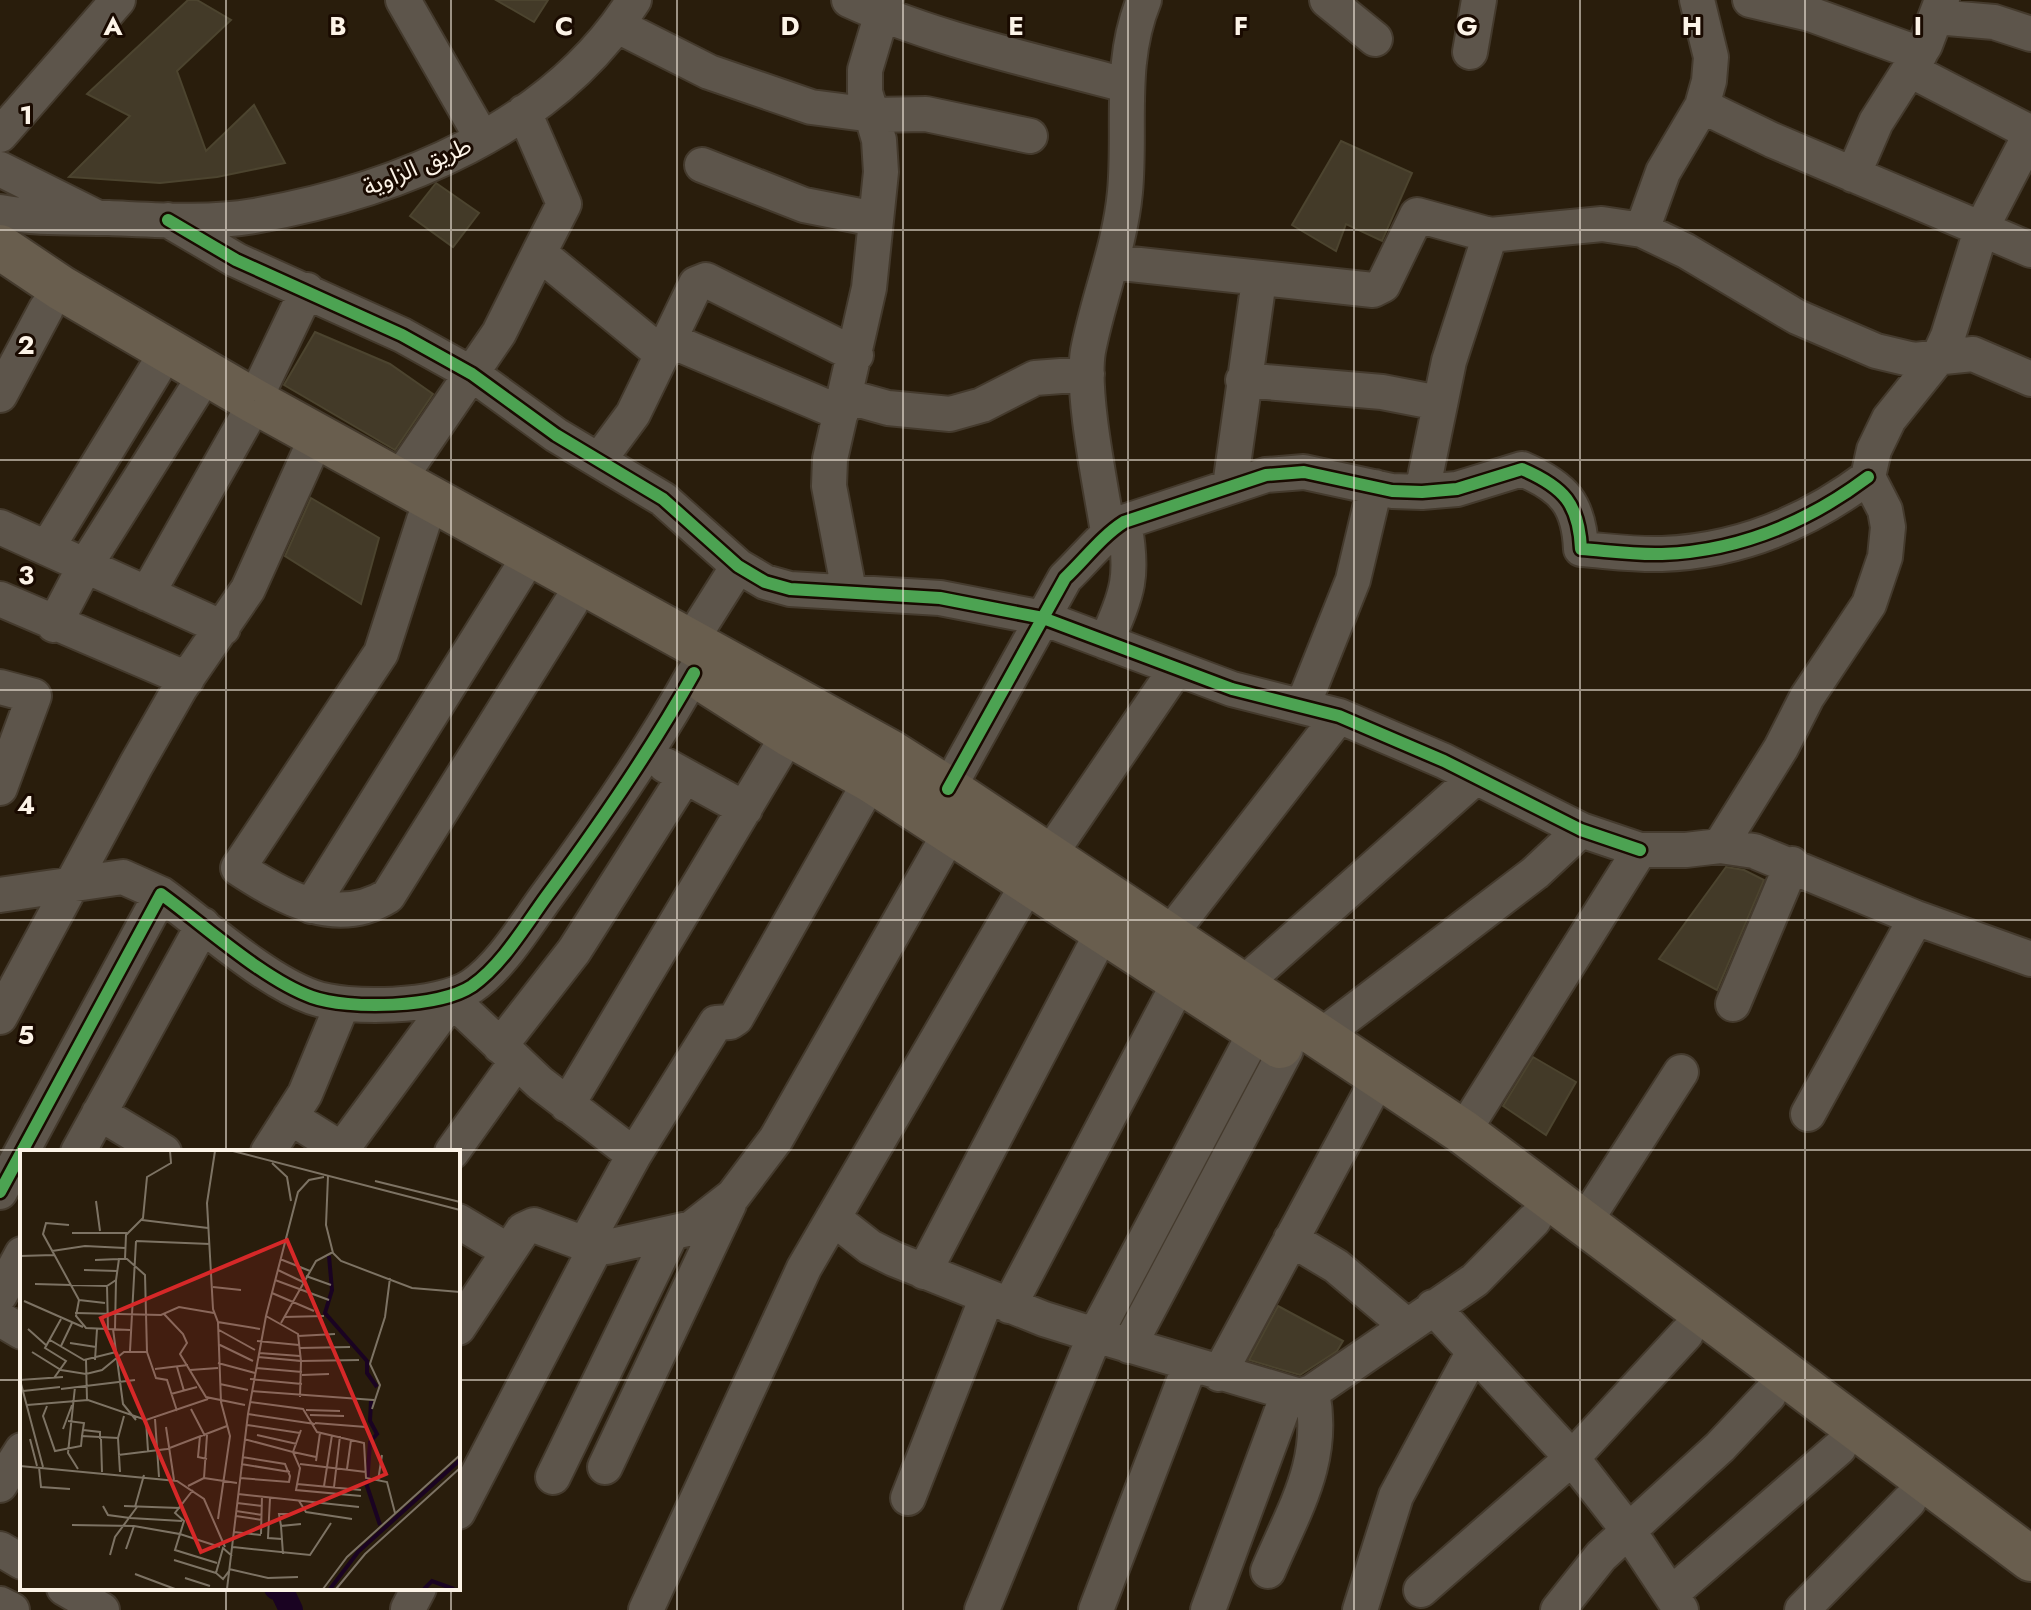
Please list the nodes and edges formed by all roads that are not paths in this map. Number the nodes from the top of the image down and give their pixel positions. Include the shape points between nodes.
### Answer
1 (118, 0) edge
2 (403, 0) edge
3 (849, 0) edge
4 (1327, 0) edge
5 (1479, 0) edge
6 (1697, 0) edge
7 (1750, 0) edge
8 (1137, 2) edge
9 (883, 7) edge
10 (1939, 8) edge
11 (626, 13) edge
12 (2031, 34) edge
13 (1375, 39) dead end
14 (1470, 52) dead end
15 (1915, 62) junction
16 (1125, 85) junction
17 (1702, 106) junction
18 (524, 112) junction
19 (873, 115) junction
20 (2031, 133) edge
21 (0, 135) edge
22 (1030, 136) dead end
23 (482, 138) junction
24 (702, 165) dead end
25 (0, 169) edge
26 (1853, 175) junction
27 (0, 212) edge
28 (98, 218) junction
29 (875, 219) junction
30 (168, 220) junction
31 (1982, 227) junction
32 (1642, 230) junction
33 (1490, 235) junction
34 (0, 247) edge
35 (2031, 250) edge
36 (539, 253) junction
37 (1112, 262) junction
38 (1259, 280) junction
39 (0, 285) edge
40 (307, 290) junction
41 (46, 309) junction
42 (665, 347) junction
43 (856, 355) junction
44 (1938, 358) junction
45 (155, 371) junction
46 (472, 374) junction
47 (1087, 374) junction
48 (2031, 379) edge
49 (1243, 380) junction
50 (194, 393) junction
51 (0, 395) edge
52 (1439, 403) junction
53 (843, 404) junction
54 (250, 411) junction
55 (308, 456) junction
56 (599, 460) junction
57 (1868, 477) junction
58 (398, 481) junction
59 (1230, 486) junction
60 (1375, 487) junction
61 (1422, 492) junction
62 (424, 520) junction
63 (0, 527) edge
64 (1116, 527) junction
65 (47, 548) junction
66 (85, 566) junction
67 (738, 566) junction
68 (519, 573) junction
69 (849, 591) junction
70 (147, 594) junction
71 (593, 606) junction
72 (4, 610) edge
73 (1043, 618) junction
74 (54, 625) junction
75 (223, 628) junction
76 (1106, 642) junction
77 (692, 658) junction
78 (1176, 669) junction
79 (187, 679) junction
80 (0, 687) edge
81 (1303, 705) junction
82 (1339, 716) junction
83 (789, 734) junction
84 (647, 756) junction
85 (685, 776) junction
86 (1476, 777) junction
87 (871, 780) junction
88 (0, 788) edge
89 (948, 789) junction
90 (745, 809) junction
91 (1581, 830) junction
92 (951, 831) junction
93 (1720, 846) junction
94 (1640, 850) junction
95 (1792, 864) junction
96 (1038, 870) junction
97 (73, 883) junction
98 (161, 894) junction
99 (0, 895) edge
100 (311, 906) junction
101 (1110, 917) junction
102 (1916, 918) junction
103 (203, 925) junction
104 (1166, 959) junction
105 (2031, 959) edge
106 (1242, 985) junction
107 (449, 997) junction
108 (1733, 1004) dead end
109 (342, 1005) junction
110 (0, 1017) edge
111 (1288, 1039) junction
112 (509, 1054) junction
113 (1681, 1072) dead end
114 (1373, 1089) junction
115 (567, 1105) junction
116 (99, 1113) junction
117 (1808, 1114) dead end
118 (290, 1117) junction
119 (1463, 1132) junction
120 (23, 1150) edge
121 (79, 1150) edge
122 (161, 1150) edge
123 (269, 1150) edge
124 (344, 1150) edge
125 (453, 1150) edge
126 (20, 1155) edge
127 (634, 1155) junction
128 (0, 1192) edge
129 (733, 1196) junction
130 (833, 1218) junction
131 (1534, 1220) junction
132 (460, 1222) edge
133 (1584, 1223) junction
134 (0, 1232) edge
135 (671, 1234) junction
136 (1291, 1239) junction
137 (20, 1244) edge
138 (591, 1246) junction
139 (508, 1251) junction
140 (20, 1258) edge
141 (924, 1272) junction
142 (0, 1295) edge
143 (998, 1302) junction
144 (1419, 1316) junction
145 (0, 1319) edge
146 (460, 1325) edge
147 (20, 1331) edge
148 (1686, 1334) junction
149 (1095, 1335) junction
150 (1129, 1346) junction
151 (1473, 1353) junction
152 (1205, 1370) junction
153 (1300, 1393) junction
154 (1769, 1395) junction
155 (1839, 1448) junction
156 (1572, 1458) junction
157 (605, 1467) dead end
158 (553, 1477) dead end
159 (908, 1498) dead end
160 (1909, 1501) junction
161 (460, 1508) edge
162 (1628, 1530) junction
163 (0, 1549) edge
164 (2031, 1559) edge
165 (20, 1561) edge
166 (1268, 1571) dead end
167 (67, 1590) edge
168 (418, 1590) edge
169 (1421, 1590) dead end
170 (2031, 1592) edge
171 (1676, 1602) edge
172 (0, 1604) edge
173 (408, 1609) edge
174 (12, 1610) edge
175 (102, 1610) edge
176 (646, 1610) edge
177 (982, 1610) edge
178 (1096, 1610) edge
179 (1208, 1610) edge
180 (1360, 1610) edge
181 (1558, 1610) edge
182 (1802, 1610) edge

1 - 21 street
2 - 23 street
3 - 9 street
4 - 13 street
5 - 14 street
6 - 17 street via 1711,57
7 - 15 street via 1810,14
8 - 16 street
9 - 16 street
9 - 19 street via 865,70
10 - 12 street
10 - 15 street
11 - 18 street, طريق الزاوية via 562,84
11 - 19 street via 669,55 767,94 836,112
15 - 20 street
15 - 26 street via 1876,122
16 - 37 street via 1125,193
17 - 26 street
17 - 32 street via 1663,172
18 - 23 street, طريق الزاوية
18 - 36 street via 564,204
19 - 22 street via 926,114
19 - 29 street via 881,172
20 - 31 street
23 - 30 street, طريق الزاوية via 380,187 252,217
24 - 29 street via 804,205
25 - 28 street, طريق الزاوية
26 - 31 street
27 - 28 street, طريق الزاوية via 64,220
28 - 30 street, طريق الزاوية
29 - 43 street
30 - 40 street via 236,260
31 - 35 street
31 - 44 street
32 - 33 street via 1602,224
32 - 44 street via 1822,329 1899,358
33 - 38 street via 1421,214 1413,219 1380,288
33 - 52 street
34 - 54 main road
36 - 42 street
36 - 46 street
37 - 38 street
37 - 47 street
38 - 49 street
39 - 41 main road
40 - 46 street
40 - 54 street
41 - 45 main road
41 - 51 street
42 - 43 street via 696,284 706,280
42 - 53 street
42 - 56 street via 633,414
43 - 53 street
44 - 48 street via 1973,354
44 - 57 street via 1889,419
45 - 50 main road
45 - 65 street
46 - 56 street
46 - 58 street
47 - 53 street via 1035,378 982,405 950,414
47 - 64 street
49 - 52 street via 1382,392
49 - 59 street
50 - 54 main road
50 - 66 street
52 - 61 street
53 - 69 street via 829,486
54 - 55 main road
54 - 58 main road
54 - 70 street
55 - 62 main road
55 - 75 street via 262,560
56 - 67 street via 663,499
57 - 61 street via 1827,508 1788,527 1662,554 1581,549 1580,523 1564,494 1522,469 1457,489
57 - 93 street via 1888,527 1885,557 1869,604 1807,697
58 - 71 main road
59 - 60 street via 1266,475 1304,472
59 - 64 street
60 - 61 street
60 - 81 street via 1353,580
62 - 68 main road
62 - 100 street via 381,653 238,868 285,898
63 - 65 street
64 - 73 street via 1065,578
64 - 76 street via 1131,572
65 - 66 street
66 - 70 street
66 - 74 street
67 - 69 street via 790,589
67 - 77 street
68 - 71 main road
68 - 100 street
69 - 73 street via 940,598
70 - 75 street
71 - 77 main road
71 - 100 street via 388,896 373,906 346,912
72 - 74 street
73 - 76 street
73 - 89 street
74 - 79 street
75 - 79 street
76 - 78 street
77 - 83 main road
77 - 84 street
77 - 89 main road via 890,752
78 - 81 street
78 - 96 street
79 - 97 street
80 - 88 street via 34,696
81 - 82 street
82 - 86 street
82 - 104 street
83 - 87 main road
83 - 90 street
84 - 85 street
84 - 107 street via 486,974
85 - 90 street
85 - 112 street
86 - 91 street
86 - 106 street
87 - 92 main road
87 - 127 street via 736,1018 716,1023
89 - 96 main road
90 - 115 street
91 - 94 street
91 - 111 street via 1535,873
92 - 96 main road
92 - 129 street via 776,1139
93 - 94 street
93 - 95 street
94 - 119 street
95 - 102 street
95 - 108 street
96 - 101 main road
96 - 130 street
97 - 98 street via 123,877
97 - 99 street
97 - 110 street
98 - 103 street
98 - 120 street
101 - 104 main road
101 - 141 street
102 - 105 street
102 - 117 street
103 - 109 street via 277,979 311,997
103 - 116 street
104 - 106 main road
104 - 111 main road
104 - 143 street
106 - 111 main road
107 - 109 street
107 - 112 street
107 - 124 street
109 - 118 street via 324,1054
111 - 114 main road
111 - 149 street
111 - 150 street
112 - 115 street
112 - 125 street
113 - 133 street
114 - 119 main road
114 - 131 main road
114 - 136 street
115 - 127 street
116 - 121 street
116 - 122 street
118 - 123 street
118 - 124 street
119 - 133 main road
126 - 128 street
127 - 138 street
129 - 135 street via 692,1228
129 - 157 street
130 - 141 street via 870,1247
130 - 176 street via 804,1268
131 - 144 street via 1475,1280
131 - 148 main road
132 - 139 street
133 - 164 main road
134 - 137 street
135 - 138 street
135 - 158 street
136 - 144 street
136 - 152 street
138 - 139 street via 534,1225 523,1230
138 - 161 street
139 - 146 street
140 - 142 street
141 - 143 street
143 - 149 street
143 - 159 street
144 - 151 street
144 - 153 street
145 - 147 street
148 - 154 main road
148 - 156 street
149 - 150 street
149 - 177 street
150 - 152 street
151 - 156 street
151 - 180 street via 1396,1496
152 - 153 street
152 - 178 street
153 - 166 street via 1317,1417 1314,1462
153 - 179 street
154 - 155 main road
154 - 162 street
155 - 160 main road
155 - 171 street
156 - 162 street
156 - 169 street
160 - 170 main road
160 - 182 street
162 - 171 street
162 - 181 street
163 - 165 street
167 - 175 street
168 - 173 street
172 - 174 street

